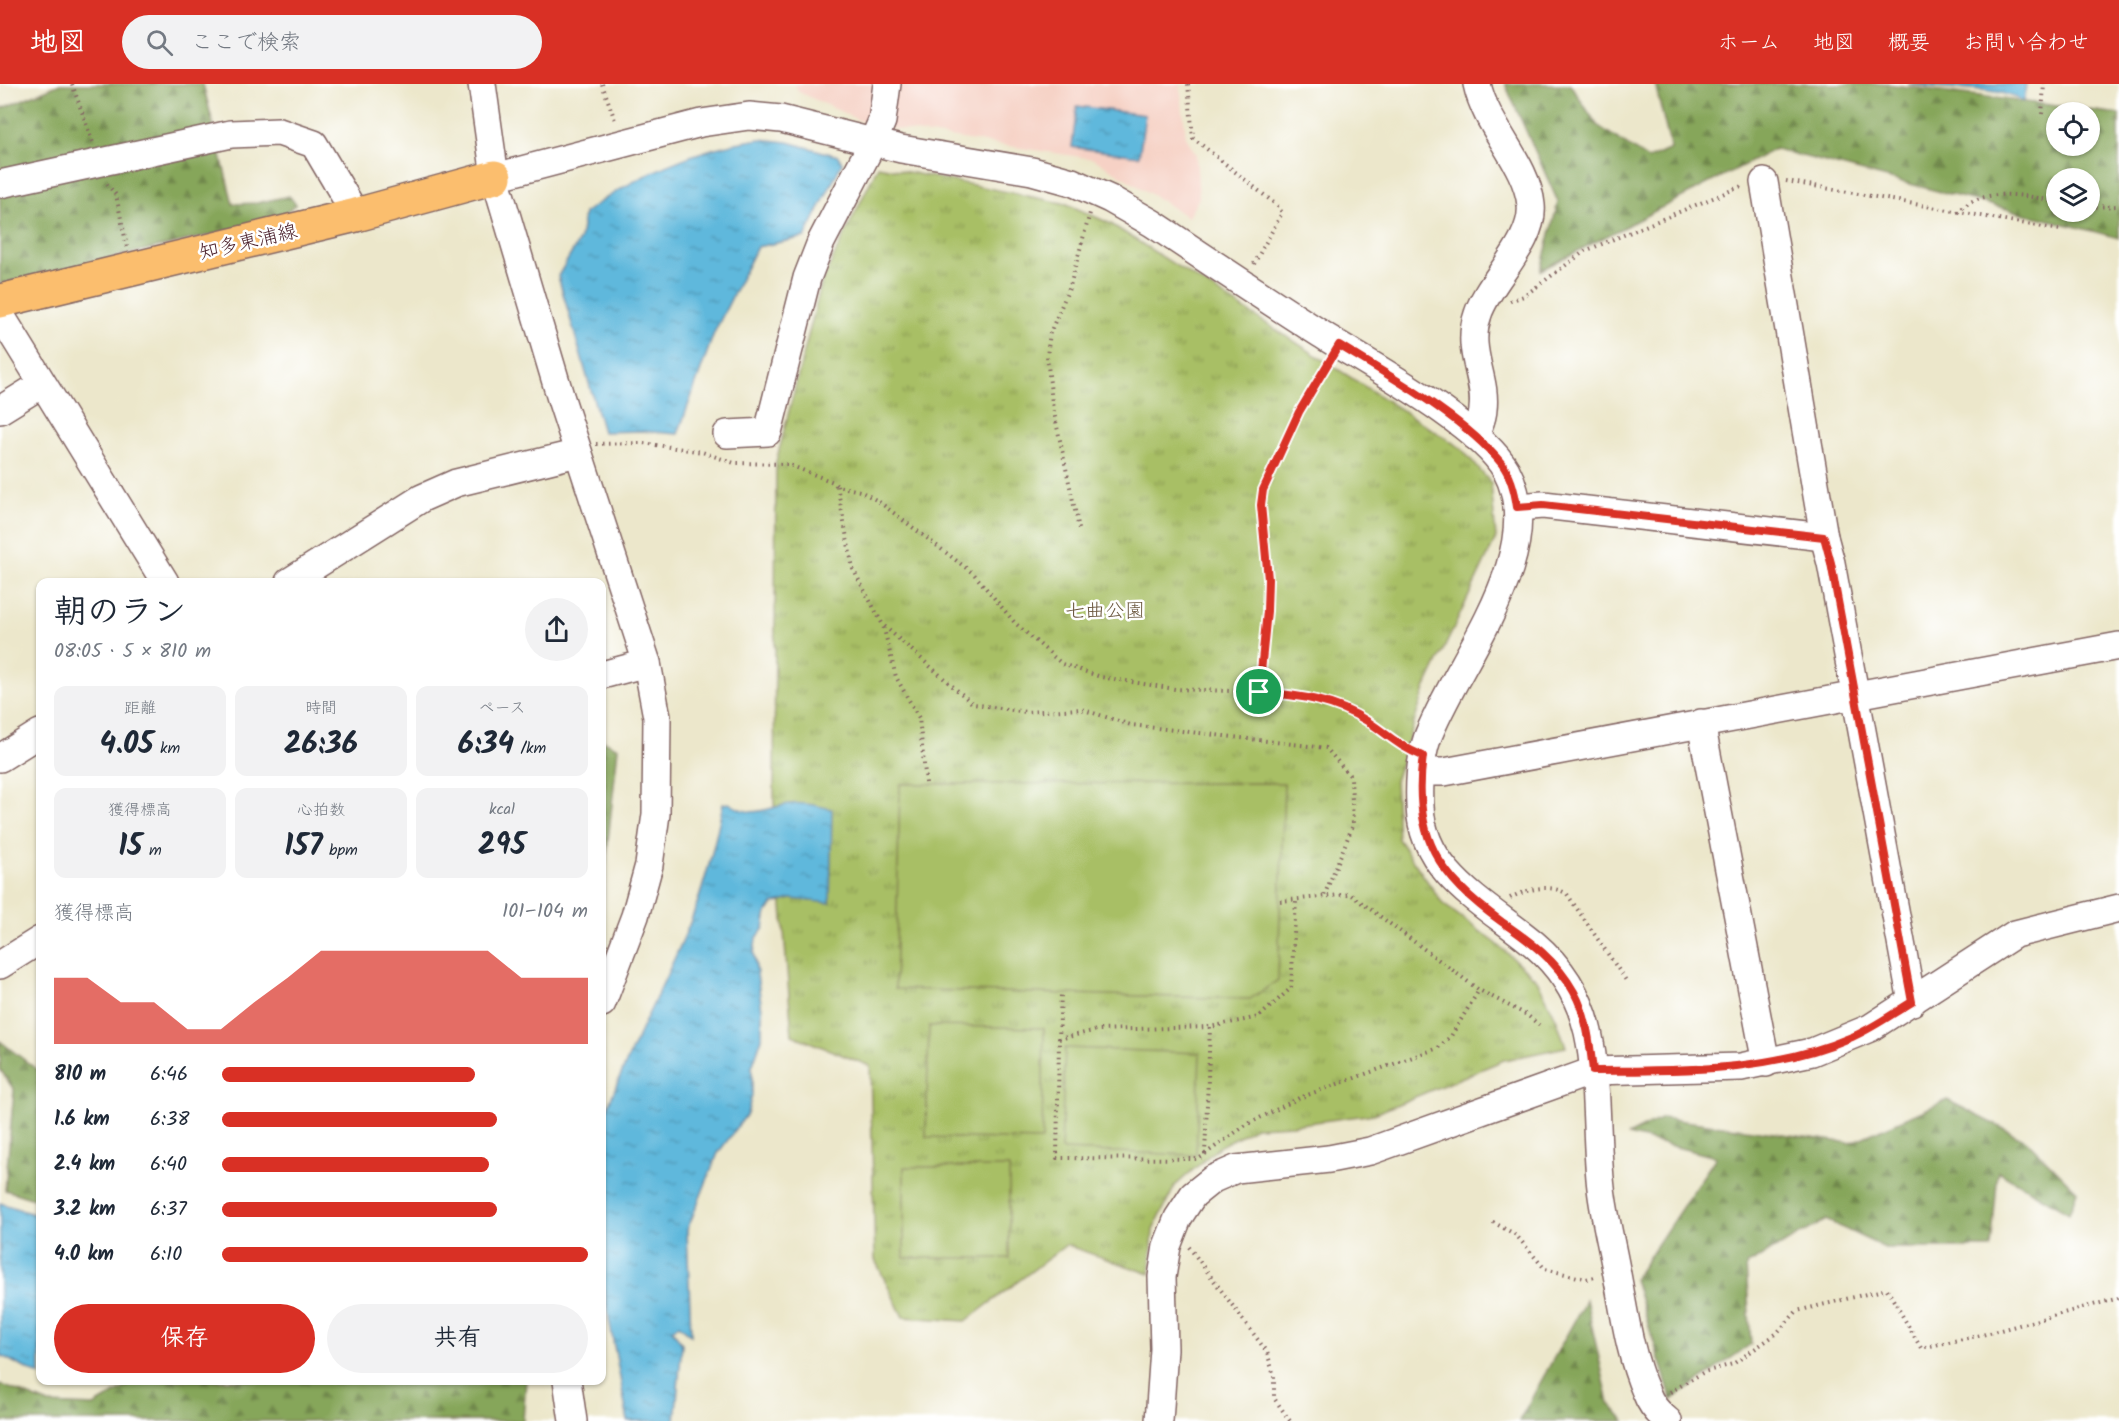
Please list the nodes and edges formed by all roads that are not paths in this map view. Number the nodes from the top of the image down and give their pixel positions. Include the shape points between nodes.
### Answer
1 (482, 84) edge
2 (886, 84) edge
3 (1477, 84) edge
4 (873, 142) junction
5 (495, 177) junction
6 (1764, 182) dead end
7 (0, 184) edge
8 (356, 215) junction
9 (0, 301) edge
10 (0, 314) edge
11 (42, 384) junction
12 (0, 410) edge
13 (727, 434) dead end
14 (1475, 436) junction
15 (578, 453) junction
16 (1517, 507) junction
17 (1824, 537) junction
18 (163, 578) edge
19 (295, 578) edge
20 (2119, 645) edge
21 (647, 663) junction
22 (606, 674) edge
23 (1854, 693) junction
24 (1701, 723) junction
25 (36, 736) edge
26 (0, 758) edge
27 (1422, 764) junction
28 (2119, 908) edge
29 (36, 942) edge
30 (0, 965) edge
31 (606, 993) edge
32 (1912, 1002) junction
33 (1766, 1063) junction
34 (1593, 1071) junction
35 (568, 1385) edge
36 (1660, 1412) edge
37 (573, 1421) edge
38 (1159, 1421) edge

1 - 5 street
2 - 4 street via 882,121
3 - 14 street via 1485,109 1525,183 1531,205 1528,228 1478,314 1474,356 1484,409
4 - 5 street via 781,118 749,116 701,123
4 - 13 street via 821,242 807,278 768,432
4 - 14 street via 1032,171 1098,194 1152,223
5 - 8 main road, 知多東浦線
5 - 15 street
6 - 17 street
7 - 8 street via 231,134 279,132 314,144
8 - 9 main road, 知多東浦線
10 - 11 street
11 - 12 street
11 - 18 street
14 - 16 street via 1503,466 1514,488
15 - 19 street via 456,483 430,494
15 - 21 street
16 - 17 street via 1543,505
16 - 27 street via 1518,530 1504,582 1436,719
17 - 23 street
20 - 23 street
21 - 22 street
21 - 31 street via 657,717 656,814 649,865 635,916
23 - 24 street
23 - 32 street
24 - 27 street via 1444,772
24 - 33 street
25 - 26 street
27 - 34 street via 1421,816 1432,849 1446,871 1562,973 1574,992 1588,1035
28 - 32 street via 2015,934
29 - 30 street
32 - 33 street via 1852,1038
33 - 34 street via 1714,1069
34 - 36 street via 1601,1192 1617,1274 1634,1359 1647,1395
34 - 38 street via 1370,1150 1329,1159 1236,1169 1213,1179 1193,1195 1178,1218 1162,1277
35 - 37 street

